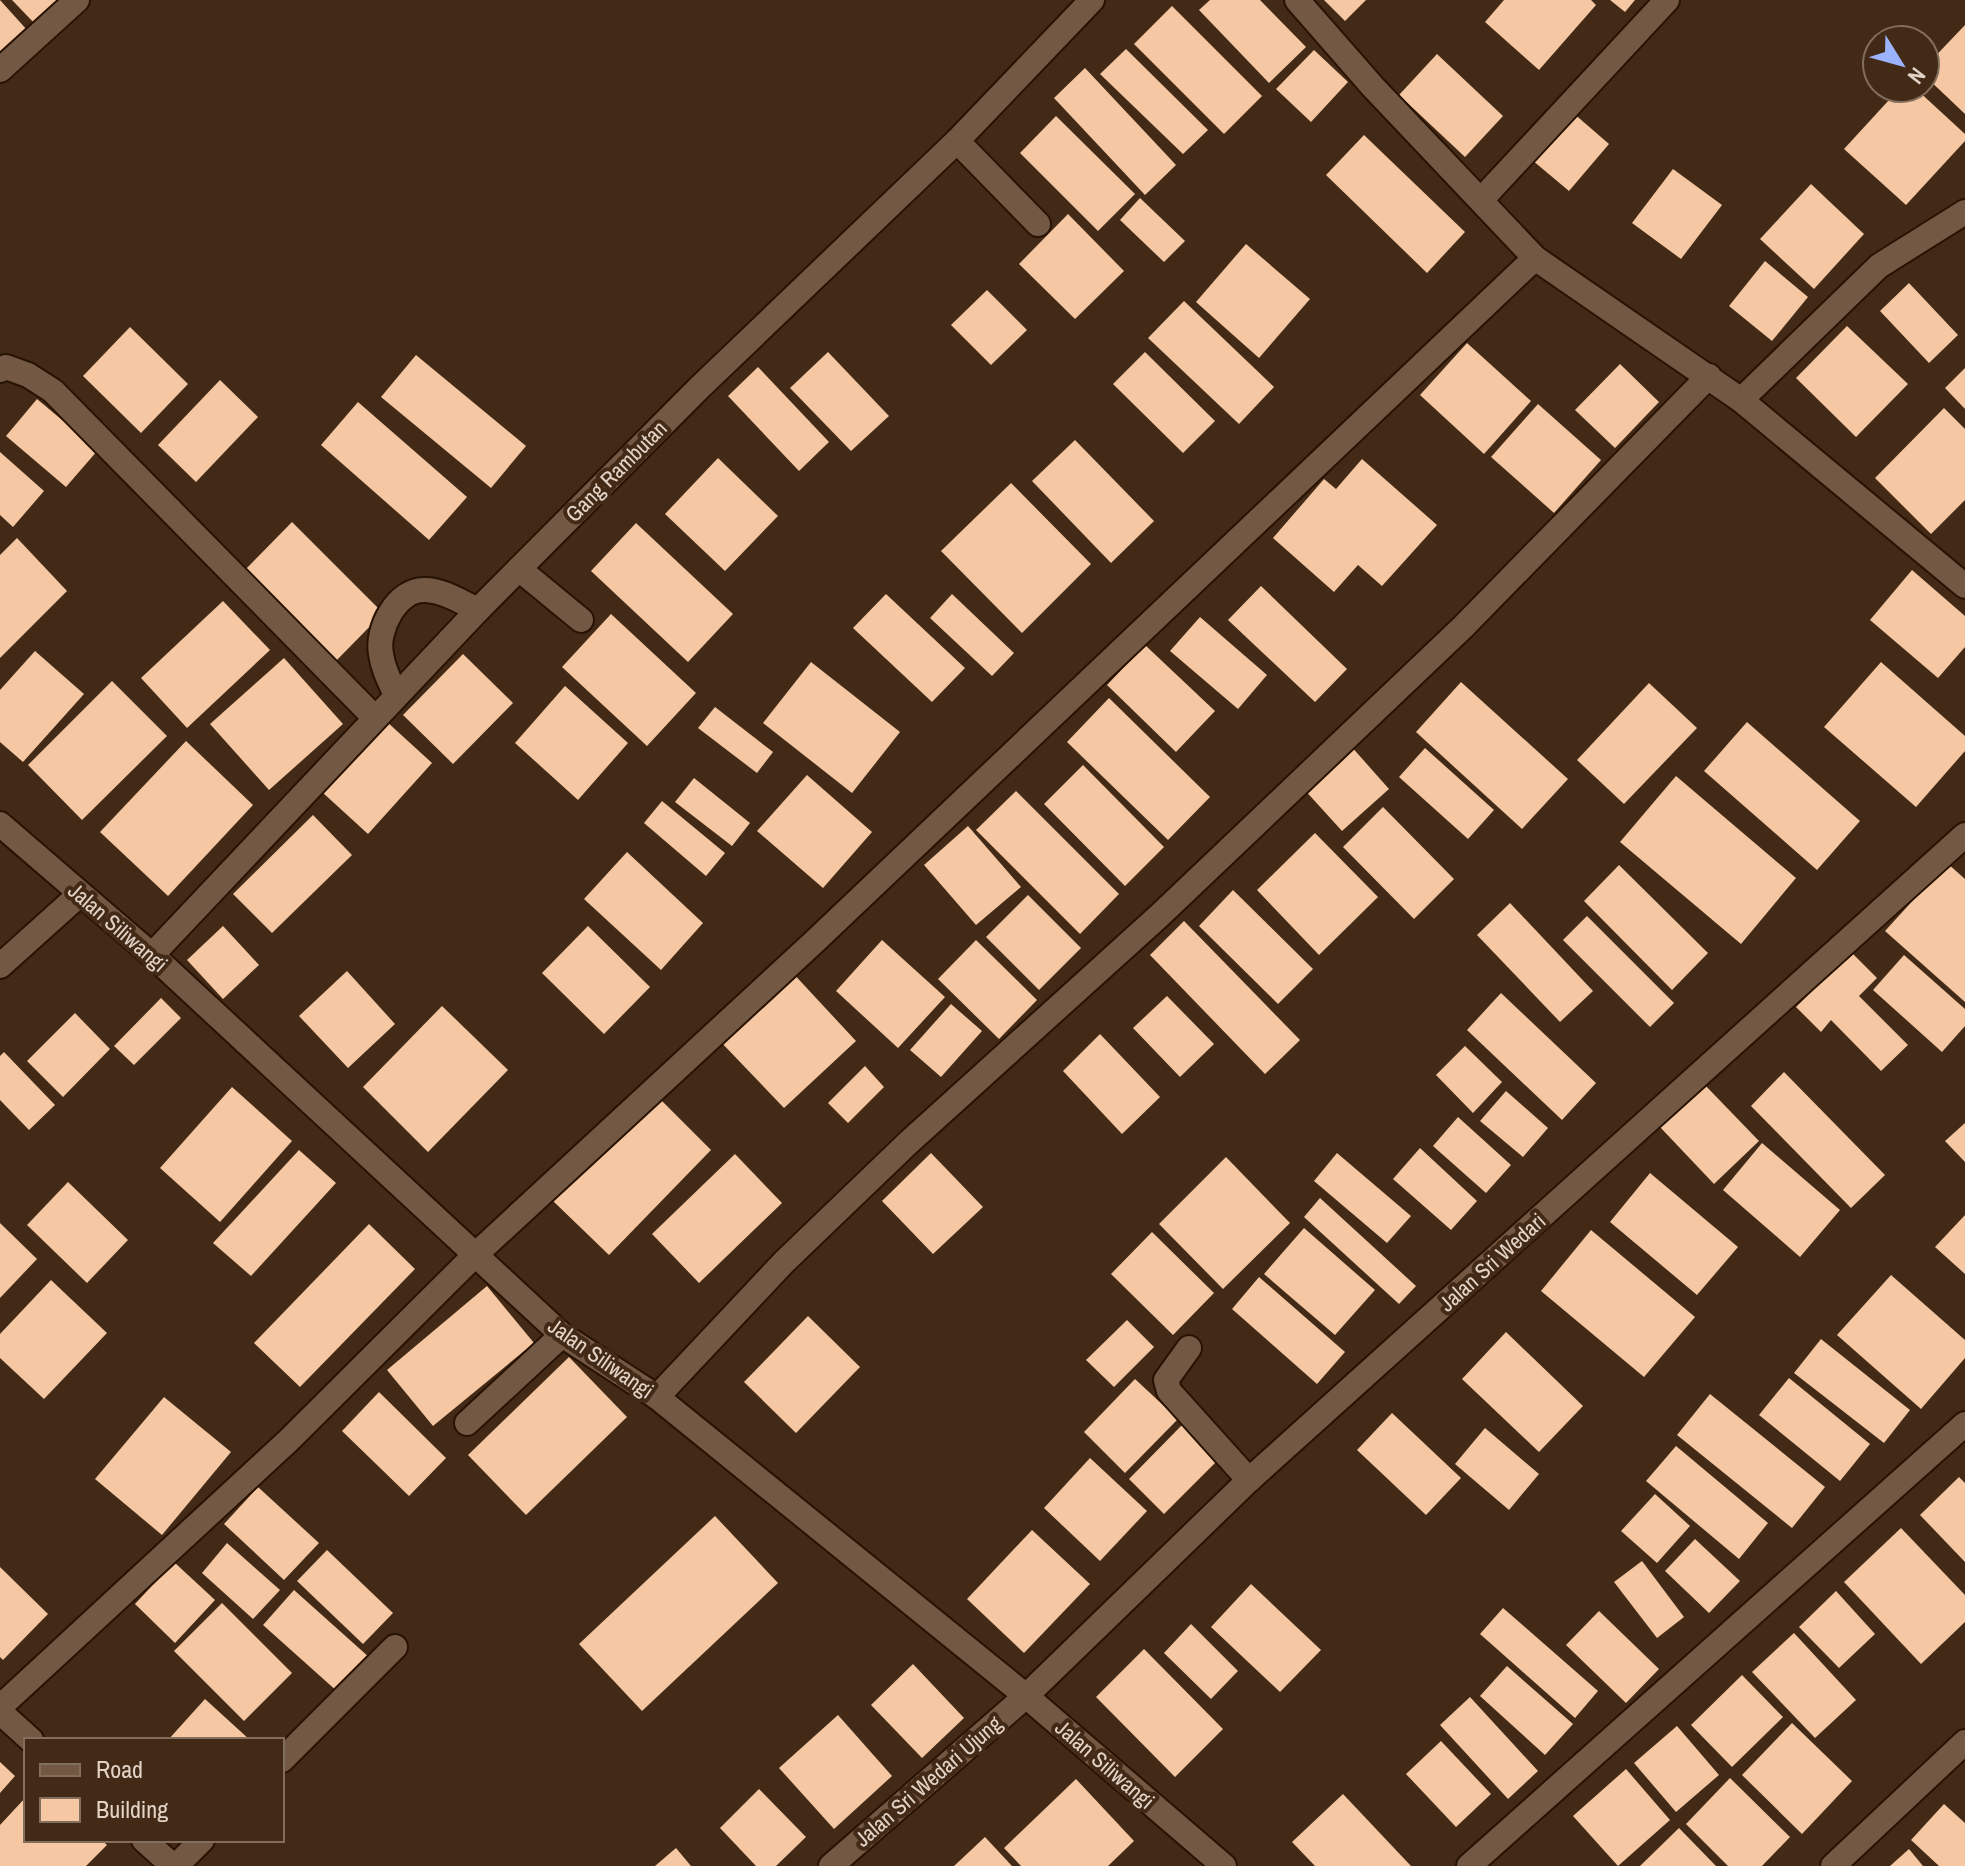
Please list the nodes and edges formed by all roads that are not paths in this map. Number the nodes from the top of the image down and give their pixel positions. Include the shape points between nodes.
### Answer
1 (77, 0) edge
2 (1092, 0) edge
3 (1297, 0) edge
4 (1667, 0) edge
5 (0, 70) edge
6 (957, 141) junction
7 (1481, 200) junction
8 (1965, 212) edge
9 (1038, 224) dead end
10 (1535, 258) junction
11 (0, 370) edge
12 (1709, 376) junction
13 (1741, 400) junction
14 (519, 569) junction
15 (1965, 586) edge
16 (478, 610) junction
17 (581, 620) dead end
18 (396, 695) junction
19 (374, 717) junction
20 (0, 824) edge
21 (1965, 835) edge
22 (79, 895) junction
23 (152, 955) junction
24 (0, 966) edge
25 (474, 1256) junction
26 (562, 1335) junction
27 (1189, 1348) dead end
28 (657, 1397) junction
29 (467, 1423) dead end
30 (1965, 1424) edge
31 (1249, 1480) junction
32 (395, 1647) dead end
33 (1026, 1696) junction
34 (0, 1710) edge
35 (29, 1738) edge
36 (1965, 1742) edge
37 (284, 1758) edge
38 (146, 1842) edge
39 (200, 1842) edge
40 (175, 1866) edge
41 (831, 1866) edge
42 (1224, 1866) edge
43 (1469, 1866) edge
44 (1833, 1866) edge

1 - 5 street
2 - 6 street, Gang Rambutan
3 - 7 street
4 - 7 street
6 - 9 street
6 - 14 street, Gang Rambutan
7 - 10 street
8 - 13 street via 1879,266
10 - 12 street
10 - 25 street via 813,943
11 - 19 street via 6,367 28,375 53,391
12 - 13 street
12 - 28 street via 1463,627 1159,916 908,1143 784,1262
13 - 15 street
14 - 16 street, Gang Rambutan
14 - 17 street
16 - 18 street, Gang Rambutan
16 - 18 street via 450,595 423,589 402,599 385,622 380,650
18 - 19 street, Gang Rambutan
19 - 23 street, Gang Rambutan
20 - 22 street, Jalan Siliwangi
21 - 31 street, Jalan Sri Wedari
22 - 23 street, Jalan Siliwangi
22 - 24 street
23 - 25 street, Jalan Siliwangi
25 - 26 street, Jalan Siliwangi
25 - 34 street via 288,1441
26 - 28 street, Jalan Siliwangi
26 - 29 street
27 - 31 street via 1166,1380 1169,1391
28 - 33 street, Jalan Siliwangi
30 - 43 street
31 - 33 street, Jalan Sri Wedari
32 - 37 street
33 - 41 street, Jalan Sri Wedari Ujung
33 - 42 street, Jalan Siliwangi
34 - 35 street
36 - 44 street
38 - 40 street
39 - 40 street

